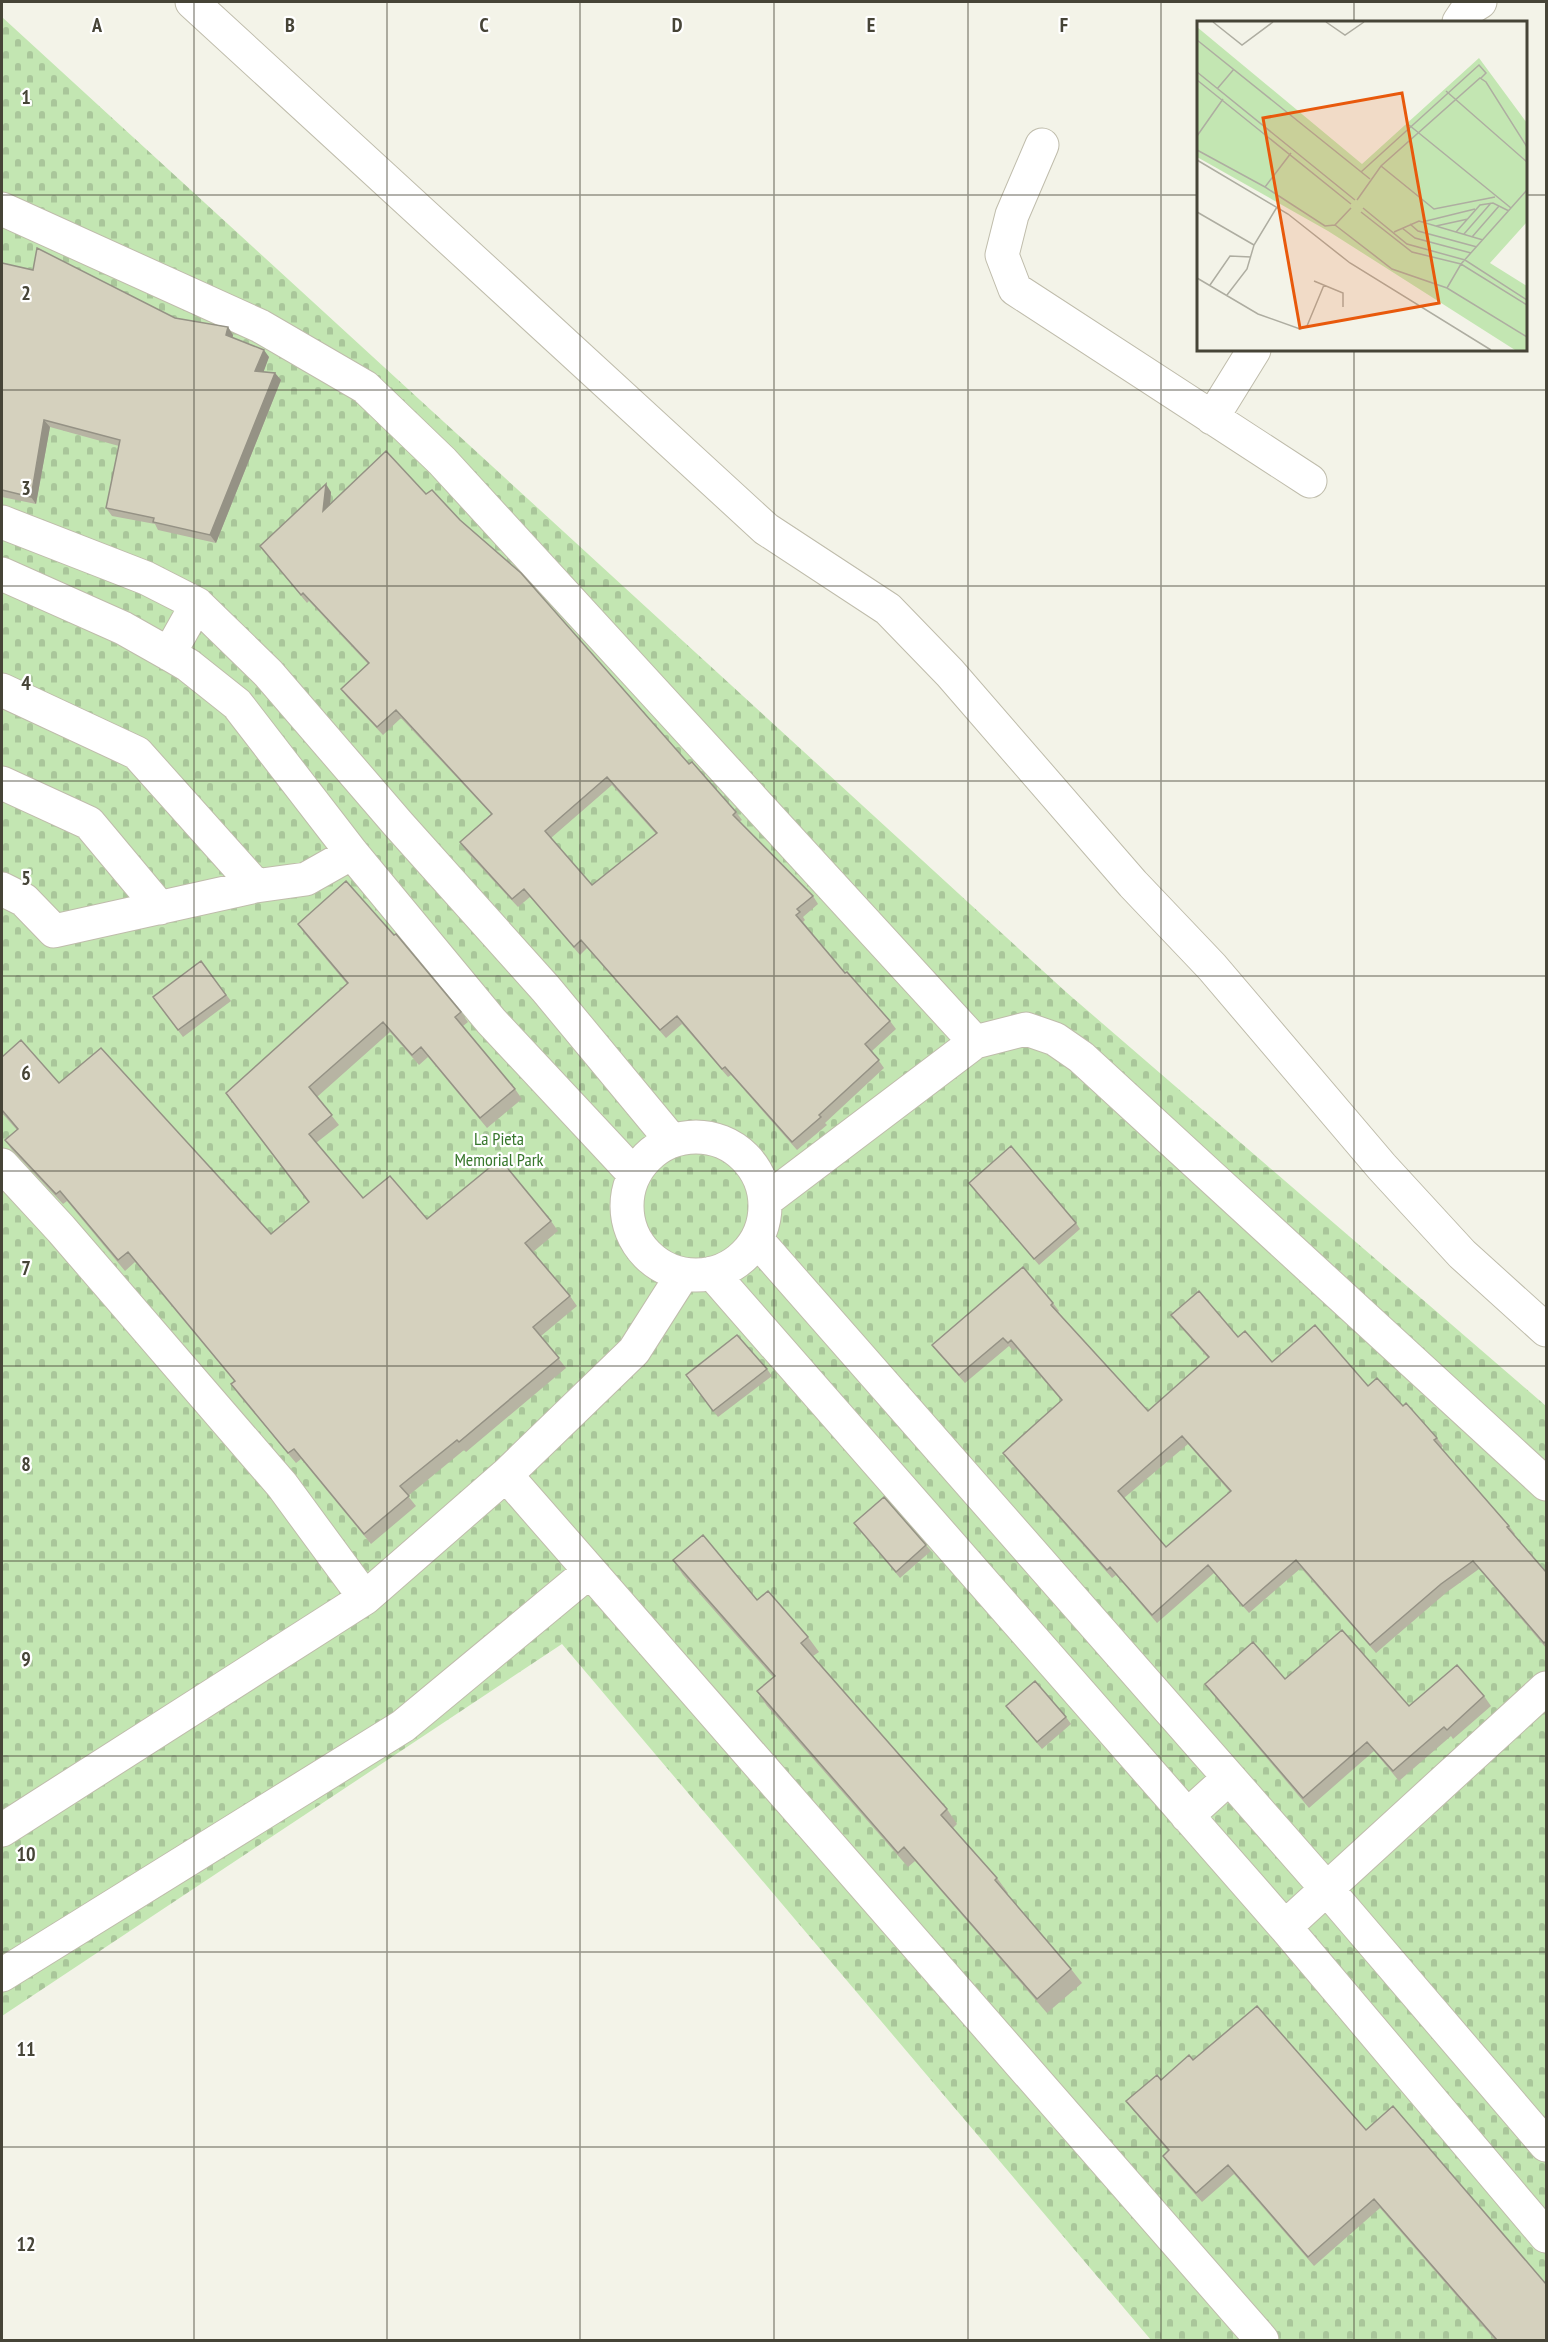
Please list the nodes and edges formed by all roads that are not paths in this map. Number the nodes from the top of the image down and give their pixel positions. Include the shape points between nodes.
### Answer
1 (192, 2) edge
2 (1480, 2) edge
3 (1460, 21) edge
4 (1042, 145) dead end
5 (2, 209) edge
6 (1253, 351) edge
7 (1212, 418) junction
8 (1310, 482) dead end
9 (2, 522) edge
10 (2, 574) edge
11 (197, 604) junction
12 (169, 654) junction
13 (2, 690) edge
14 (2, 783) edge
15 (352, 853) junction
16 (256, 886) junction
17 (2, 889) edge
18 (160, 908) junction
19 (17, 910) edge
20 (975, 1042) junction
21 (672, 1141) junction
22 (2, 1165) edge
23 (634, 1174) junction
24 (765, 1201) junction
25 (757, 1240) junction
26 (698, 1274) junction
27 (1546, 1330) edge
28 (506, 1475) junction
29 (1546, 1484) edge
30 (590, 1571) junction
31 (365, 1598) junction
32 (1546, 1688) edge
33 (1229, 1778) junction
34 (1187, 1816) junction
35 (2, 1830) edge
36 (1326, 1888) junction
37 (1285, 1927) junction
38 (2, 1975) edge
39 (1546, 2145) edge
40 (1546, 2236) edge
41 (1262, 2340) edge

1 - 27 street via 766,529 888,609 950,673 1133,884 1212,967 1382,1167 1462,1254
2 - 3 street via 1467,10
4 - 7 street via 1012,215 1002,255 1015,289
5 - 20 street via 260,326 365,387 442,461
6 - 7 street
7 - 8 street
9 - 11 street via 146,578
10 - 12 street via 123,628
11 - 12 street
11 - 21 street via 268,674 546,989
12 - 15 street via 237,704
13 - 16 street via 137,753
14 - 18 street via 89,823
15 - 16 street via 306,879
15 - 23 street via 491,1021
16 - 18 street
17 - 19 street via 24,900
18 - 19 street via 54,931
20 - 24 street
20 - 29 street via 1026,1029 1055,1039 1082,1057
21 - 23 street via 644,1160
21 - 24 street via 692,1136 714,1139 734,1148 750,1162 761,1180
22 - 31 street via 282,1485
23 - 26 street via 627,1194 634,1236 646,1253 663,1266
24 - 25 street
25 - 26 street via 730,1267
25 - 33 street
26 - 28 street via 634,1351
26 - 34 street
28 - 30 street
28 - 31 street
30 - 38 street via 403,1726
30 - 41 street
31 - 35 street
32 - 36 street
33 - 34 street
33 - 36 street
34 - 37 street
36 - 37 street
36 - 39 street
37 - 40 street

